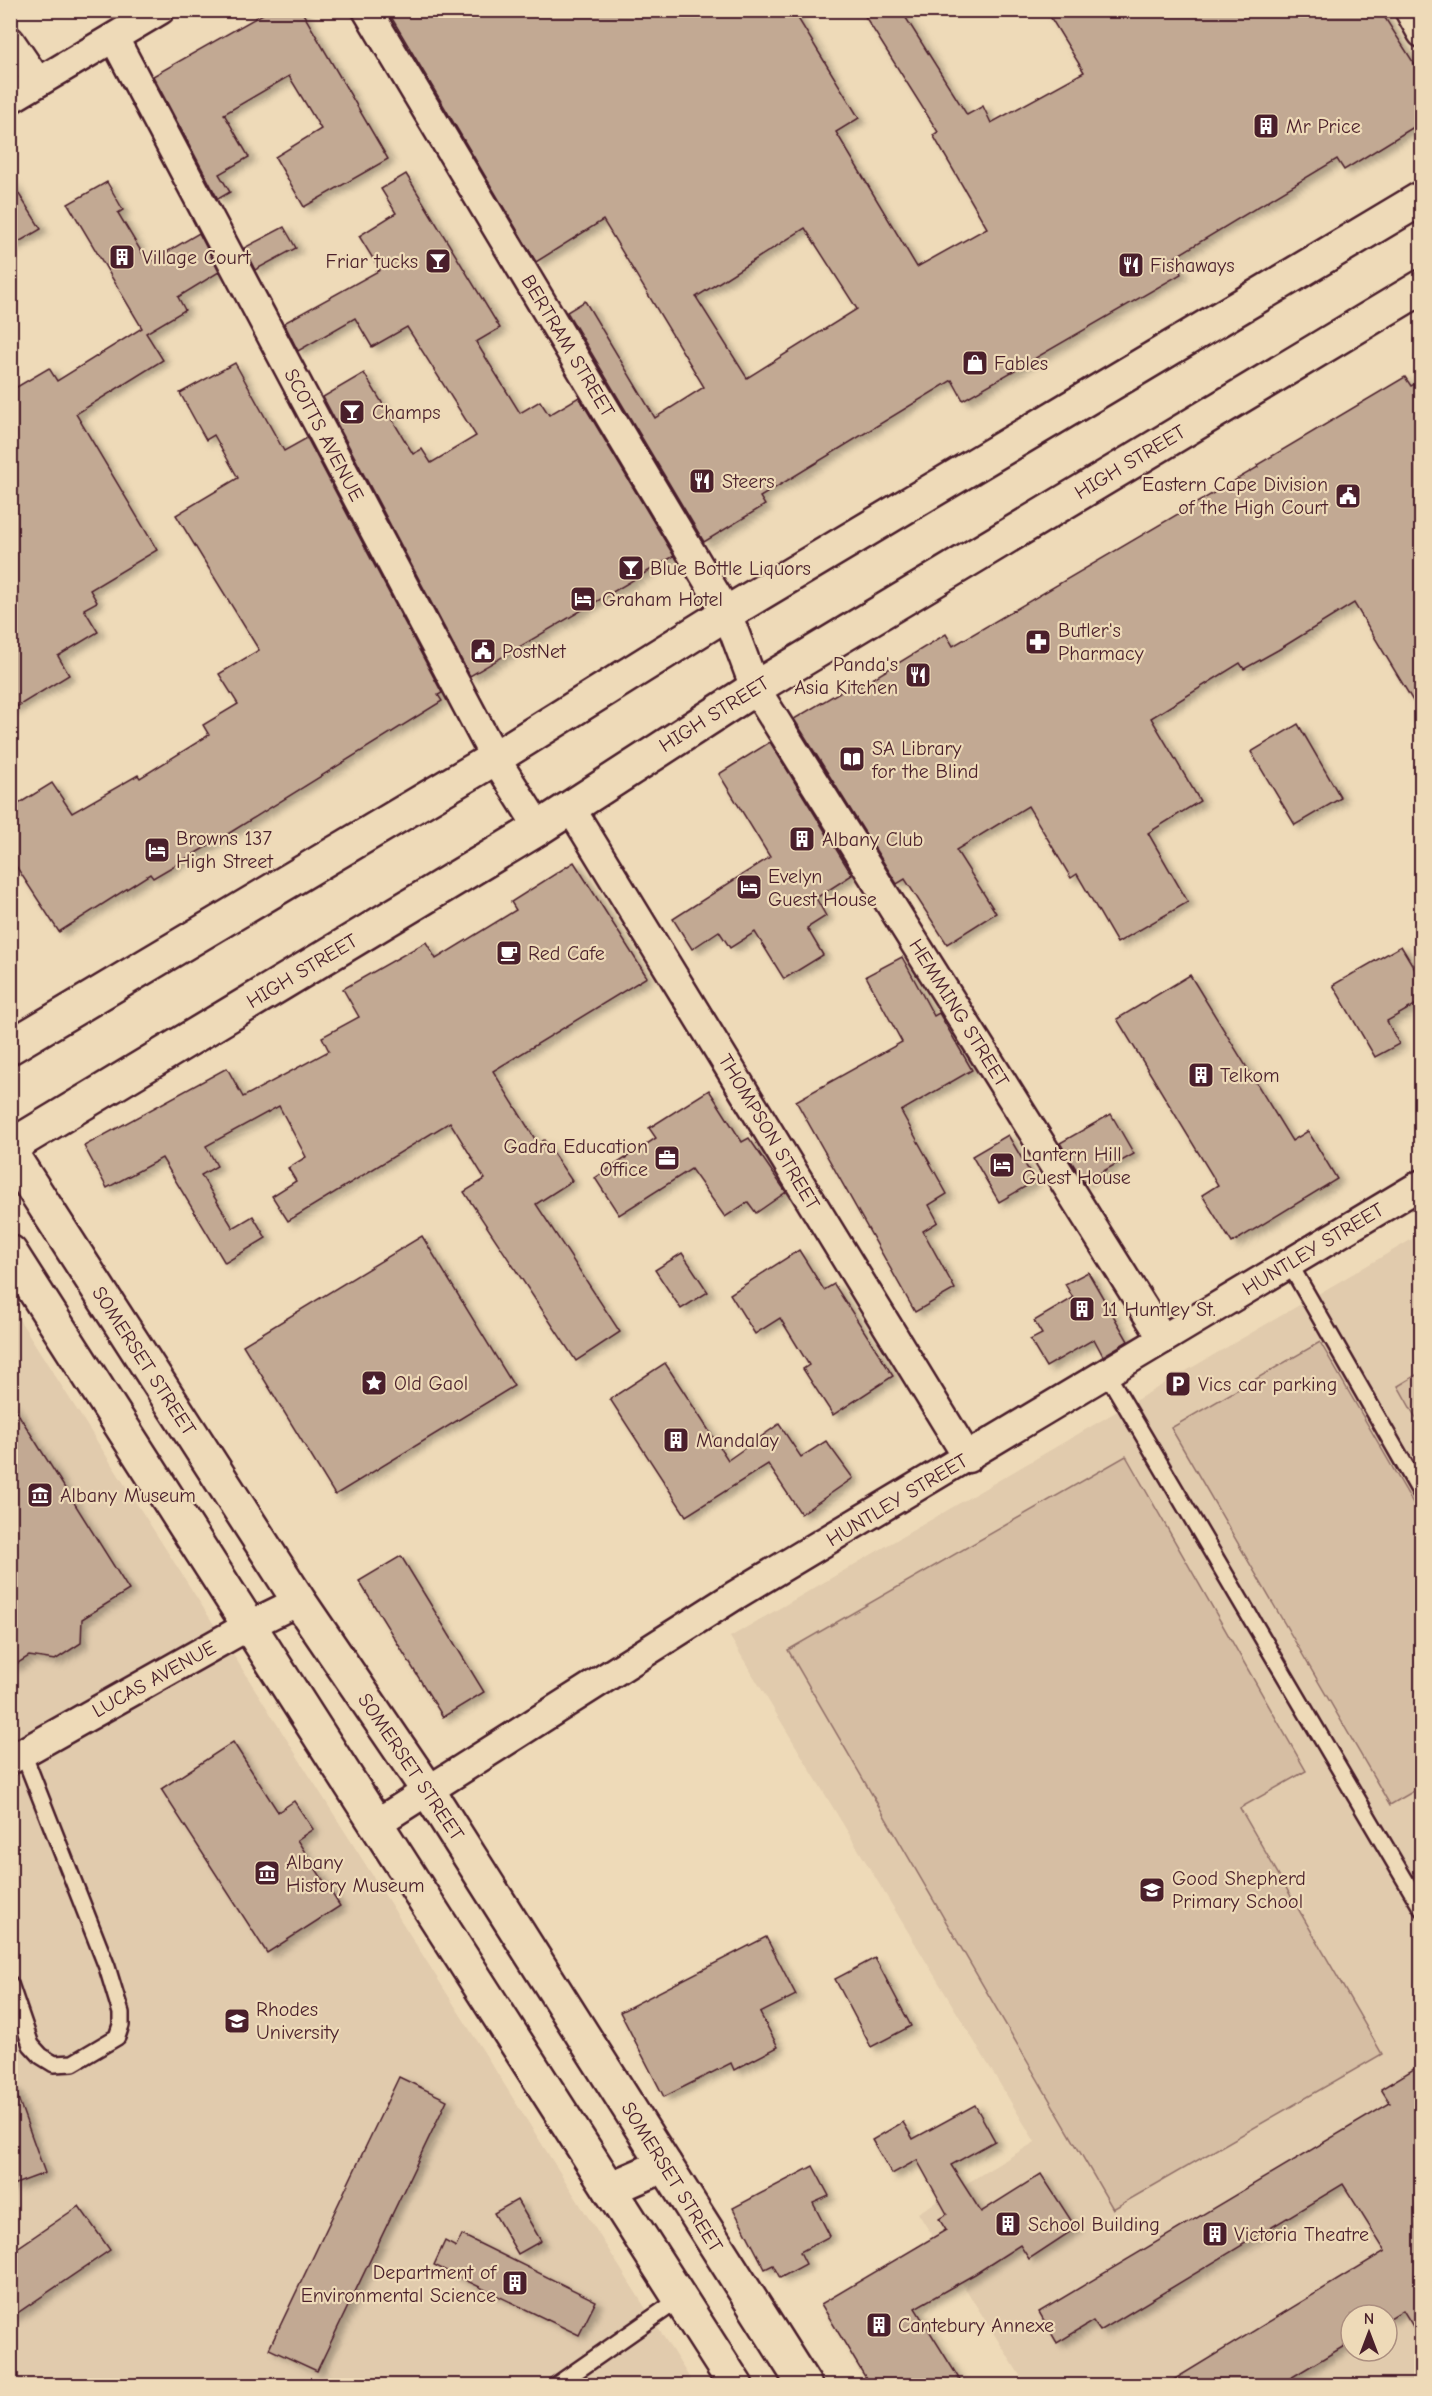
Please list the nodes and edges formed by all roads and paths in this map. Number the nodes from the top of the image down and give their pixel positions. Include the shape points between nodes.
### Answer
1 (159, 10) edge
2 (367, 10) edge
3 (1409, 10) edge
4 (1422, 33) edge
5 (114, 38) junction
6 (10, 41) edge
7 (38, 82) junction
8 (10, 99) edge
9 (1422, 198) edge
10 (1422, 287) edge
11 (727, 613) junction
12 (754, 688) junction
13 (495, 758) junction
14 (570, 807) junction
15 (539, 828) junction
16 (10, 1047) edge
17 (10, 1147) edge
18 (10, 1152) edge
19 (1422, 1184) edge
20 (10, 1252) edge
21 (1289, 1263) junction
22 (1163, 1339) junction
23 (1106, 1372) junction
24 (968, 1458) junction
25 (1422, 1495) edge
26 (299, 1601) junction
27 (248, 1626) junction
28 (17, 1757) edge
29 (428, 1789) junction
30 (376, 1823) junction
31 (1422, 1909) edge
32 (10, 1984) edge
33 (665, 2165) junction
34 (610, 2189) junction
35 (681, 2298) junction
36 (555, 2385) edge
37 (736, 2385) edge
38 (805, 2385) edge

1 - 5 street
2 - 11 street, BERTRAM STREET
3 - 4 street
5 - 7 street
5 - 13 street, SCOTTS AVENUE
6 - 7 street
7 - 8 street
9 - 11 street
10 - 12 street, HIGH STREET
11 - 12 street, BERTRAM STREET
11 - 13 street
12 - 14 street, HIGH STREET
12 - 22 street, HEMMING STREET
13 - 15 street, SCOTTS AVENUE
13 - 16 street
14 - 15 street, HIGH STREET
14 - 24 street, THOMPSON STREET
15 - 17 street, HIGH STREET
18 - 26 street, SOMERSET STREET
19 - 21 street, HUNTLEY STREET
20 - 27 street
21 - 22 street, HUNTLEY STREET
21 - 25 lane
22 - 23 street, HUNTLEY STREET
23 - 24 street, HUNTLEY STREET
23 - 31 lane
24 - 29 street, HUNTLEY STREET via 734,1596
26 - 27 street, LUCAS AVENUE
26 - 29 street, SOMERSET STREET
27 - 28 street, LUCAS AVENUE
27 - 30 street
28 - 32 lane via 107,1967 121,2013 117,2037 73,2063 54,2064 31,2045
29 - 30 street, HUNTLEY STREET
29 - 33 street, SOMERSET STREET
30 - 34 street
33 - 34 street
33 - 38 street, SOMERSET STREET
34 - 35 street
35 - 36 lane
35 - 37 street

